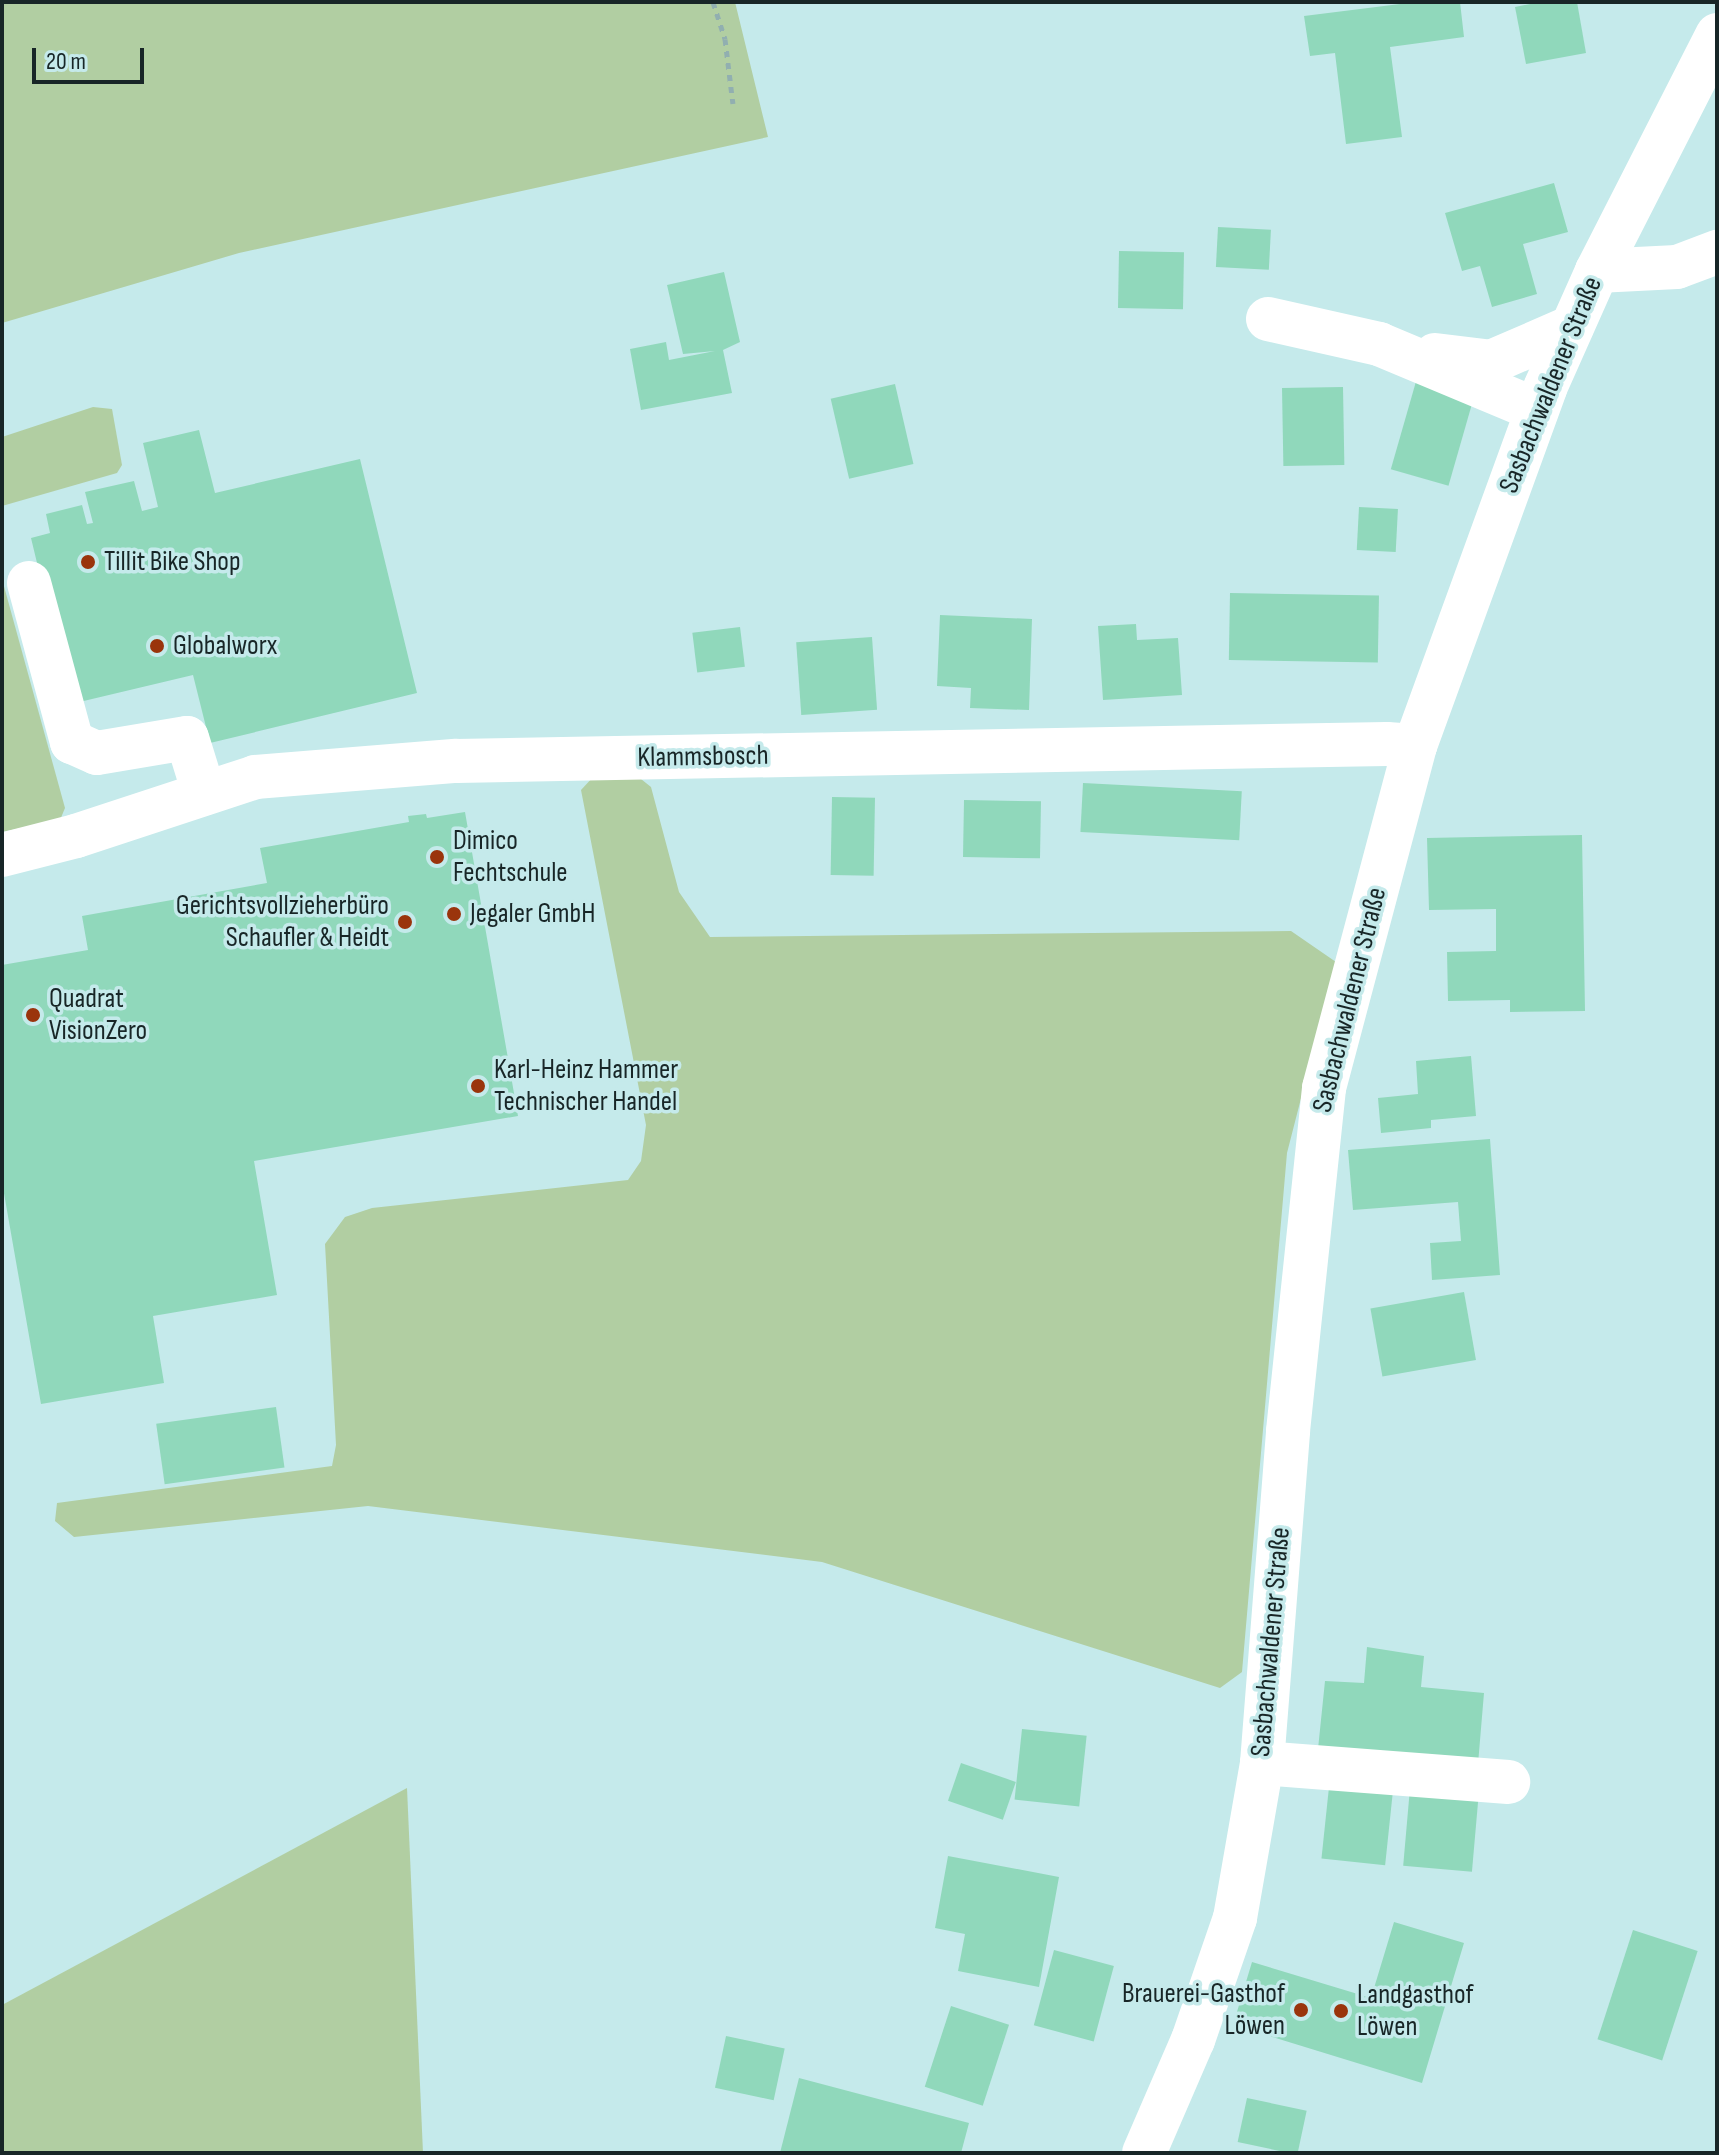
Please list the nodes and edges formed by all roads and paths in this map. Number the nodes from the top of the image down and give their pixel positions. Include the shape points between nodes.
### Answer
1 (713, 2) edge
2 (1717, 35) edge
3 (733, 104) dead end
4 (1717, 252) edge
5 (1597, 271) junction
6 (1268, 319) dead end
7 (1572, 327) junction
8 (1382, 345) junction
9 (1537, 410) junction
10 (29, 583) dead end
11 (1415, 746) junction
12 (204, 793) junction
13 (2, 855) edge
14 (1262, 1763) junction
15 (1508, 1782) dead end
16 (1144, 2153) edge

1 - 3 path via 725,39
2 - 5 street, Sasbachwaldener Straße
4 - 5 street via 1677,267
5 - 7 street, Sasbachwaldener Straße
6 - 8 street
7 - 8 street via 1491,362
7 - 9 street, Sasbachwaldener Straße
8 - 9 street
9 - 11 street, Sasbachwaldener Straße
10 - 12 street via 72,742 97,753 187,738
11 - 12 street, Klammsbosch via 456,761 255,777
11 - 14 street, Sasbachwaldener Straße via 1324,1088 1288,1431
12 - 13 street, Klammsbosch
14 - 15 street
14 - 16 street, Sasbachwaldener Straße via 1235,1918 1193,2040

